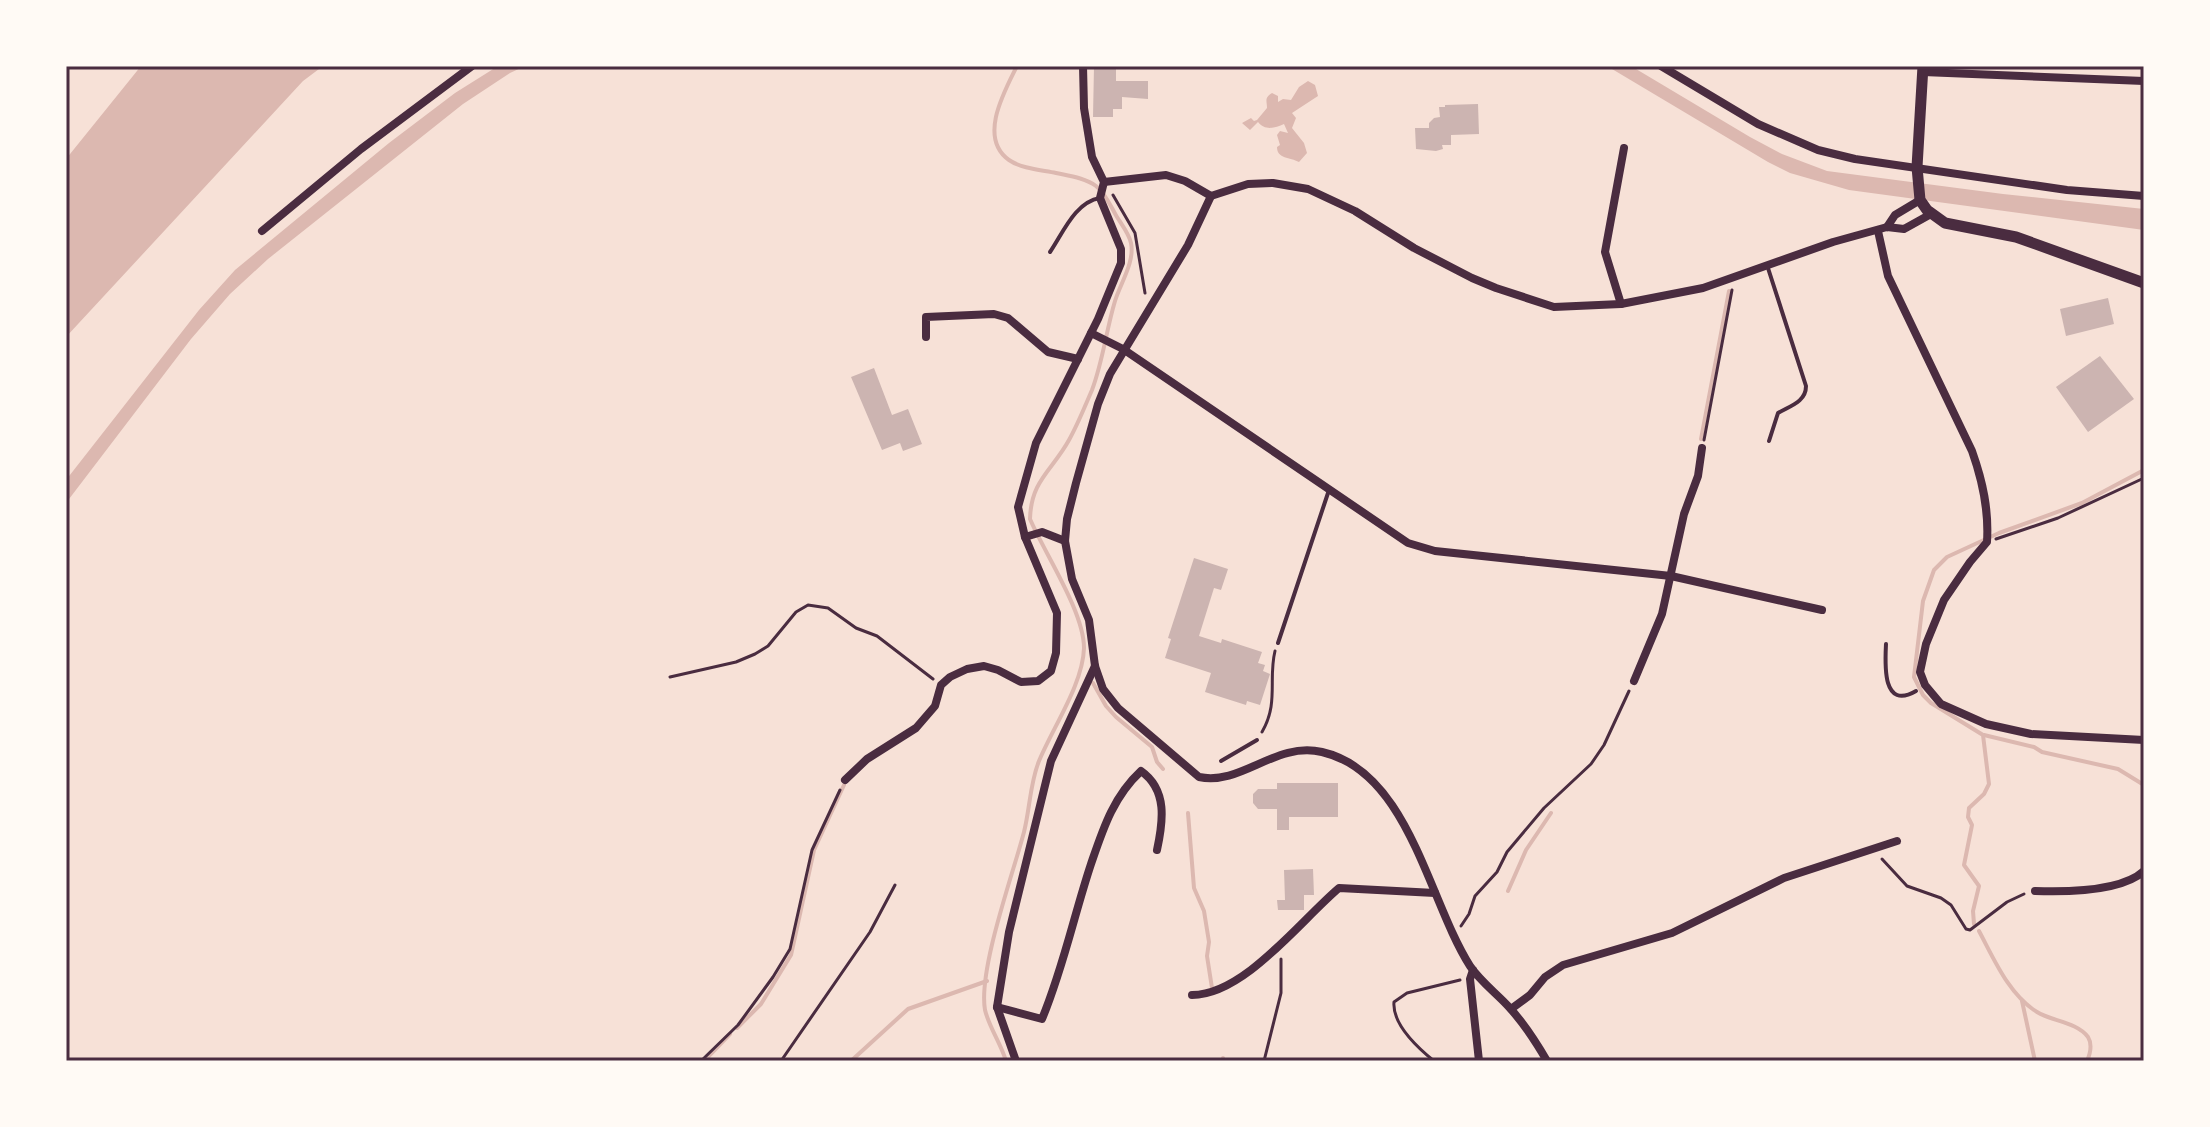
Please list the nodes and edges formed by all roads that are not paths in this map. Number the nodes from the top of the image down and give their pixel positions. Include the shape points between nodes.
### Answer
1 (472, 66) edge
2 (1083, 66) edge
3 (1661, 66) edge
4 (1923, 69) edge
5 (2144, 81) edge
6 (1624, 148) dead end
7 (1917, 167) junction
8 (1103, 185) junction
9 (1211, 196) junction
10 (2144, 196) edge
11 (1100, 198) junction
12 (1926, 208) junction
13 (1882, 229) junction
14 (262, 231) dead end
15 (1050, 252) dead end
16 (1767, 265) junction
17 (2144, 283) edge
18 (1621, 304) junction
19 (1094, 334) junction
20 (926, 337) dead end
21 (1120, 347) junction
22 (1078, 359) junction
23 (1769, 441) dead end
24 (1702, 448) road end
25 (1329, 490) junction
26 (1028, 536) junction
27 (1065, 541) junction
28 (1671, 576) junction
29 (1822, 610) dead end
30 (1278, 643) road end
31 (1886, 644) dead end
32 (1095, 666) junction
33 (1634, 681) road end
34 (1916, 691) dead end
35 (1257, 740) road end
36 (2144, 740) edge
37 (1221, 761) dead end
38 (845, 780) road end
39 (1897, 841) dead end
40 (1157, 850) dead end
41 (2144, 871) edge
42 (2035, 891) road end
43 (1435, 893) junction
44 (1471, 974) junction
45 (1192, 995) dead end
46 (997, 1007) junction
47 (1511, 1009) junction
48 (1016, 1061) edge
49 (1479, 1061) edge
50 (1547, 1061) edge

1 - 14 street
2 - 8 street via 1092,157
3 - 7 street via 1791,141 1855,159
4 - 5 street
4 - 7 main road
6 - 18 street via 1605,252
7 - 10 street
7 - 12 main road
8 - 9 street via 1166,175
8 - 11 street
9 - 18 street via 1248,184 1308,189 1496,288 1554,307
9 - 21 street via 1153,306
11 - 15 lane via 1079,208
11 - 19 street via 1121,249 1121,263
12 - 13 street via 1895,215
12 - 13 street via 1904,229
12 - 17 main road via 1945,223 2034,243
13 - 16 street
13 - 36 street via 1888,276 1983,480 1988,528 1987,542 1955,583 1926,644 1920,672 1925,685 1941,704 1986,724 2031,734
16 - 18 street via 1703,288
16 - 23 lane via 1806,386 1801,400 1778,413
19 - 21 street
19 - 22 street
20 - 22 street via 926,317 994,314 1008,318 1048,352
21 - 25 street
21 - 27 street via 1098,404
22 - 26 street via 1028,468 1018,507
24 - 28 street
25 - 28 street via 1408,543 1435,551
25 - 30 lane
26 - 27 street via 1042,532
26 - 38 street via 1057,613 1051,671 1038,681 1021,682 984,666 967,669 941,685 935,706 916,728
27 - 32 street via 1072,579 1089,620
28 - 29 street
28 - 33 street via 1662,614
31 - 34 lane via 1892,691
32 - 43 street via 1103,689 1118,708 1199,777 1231,776 1298,750 1322,752 1366,774 1385,793
32 - 46 street via 1051,761 1009,932
35 - 37 lane
39 - 47 street via 1784,878 1672,933 1563,965
40 - 46 street via 1164,819 1159,793 1141,771 1112,806 1042,1019
41 - 42 street via 2135,879 2102,887
43 - 44 street
43 - 45 street via 1339,888 1244,977 1224,989
44 - 47 street
44 - 49 street
46 - 48 street
47 - 50 street

